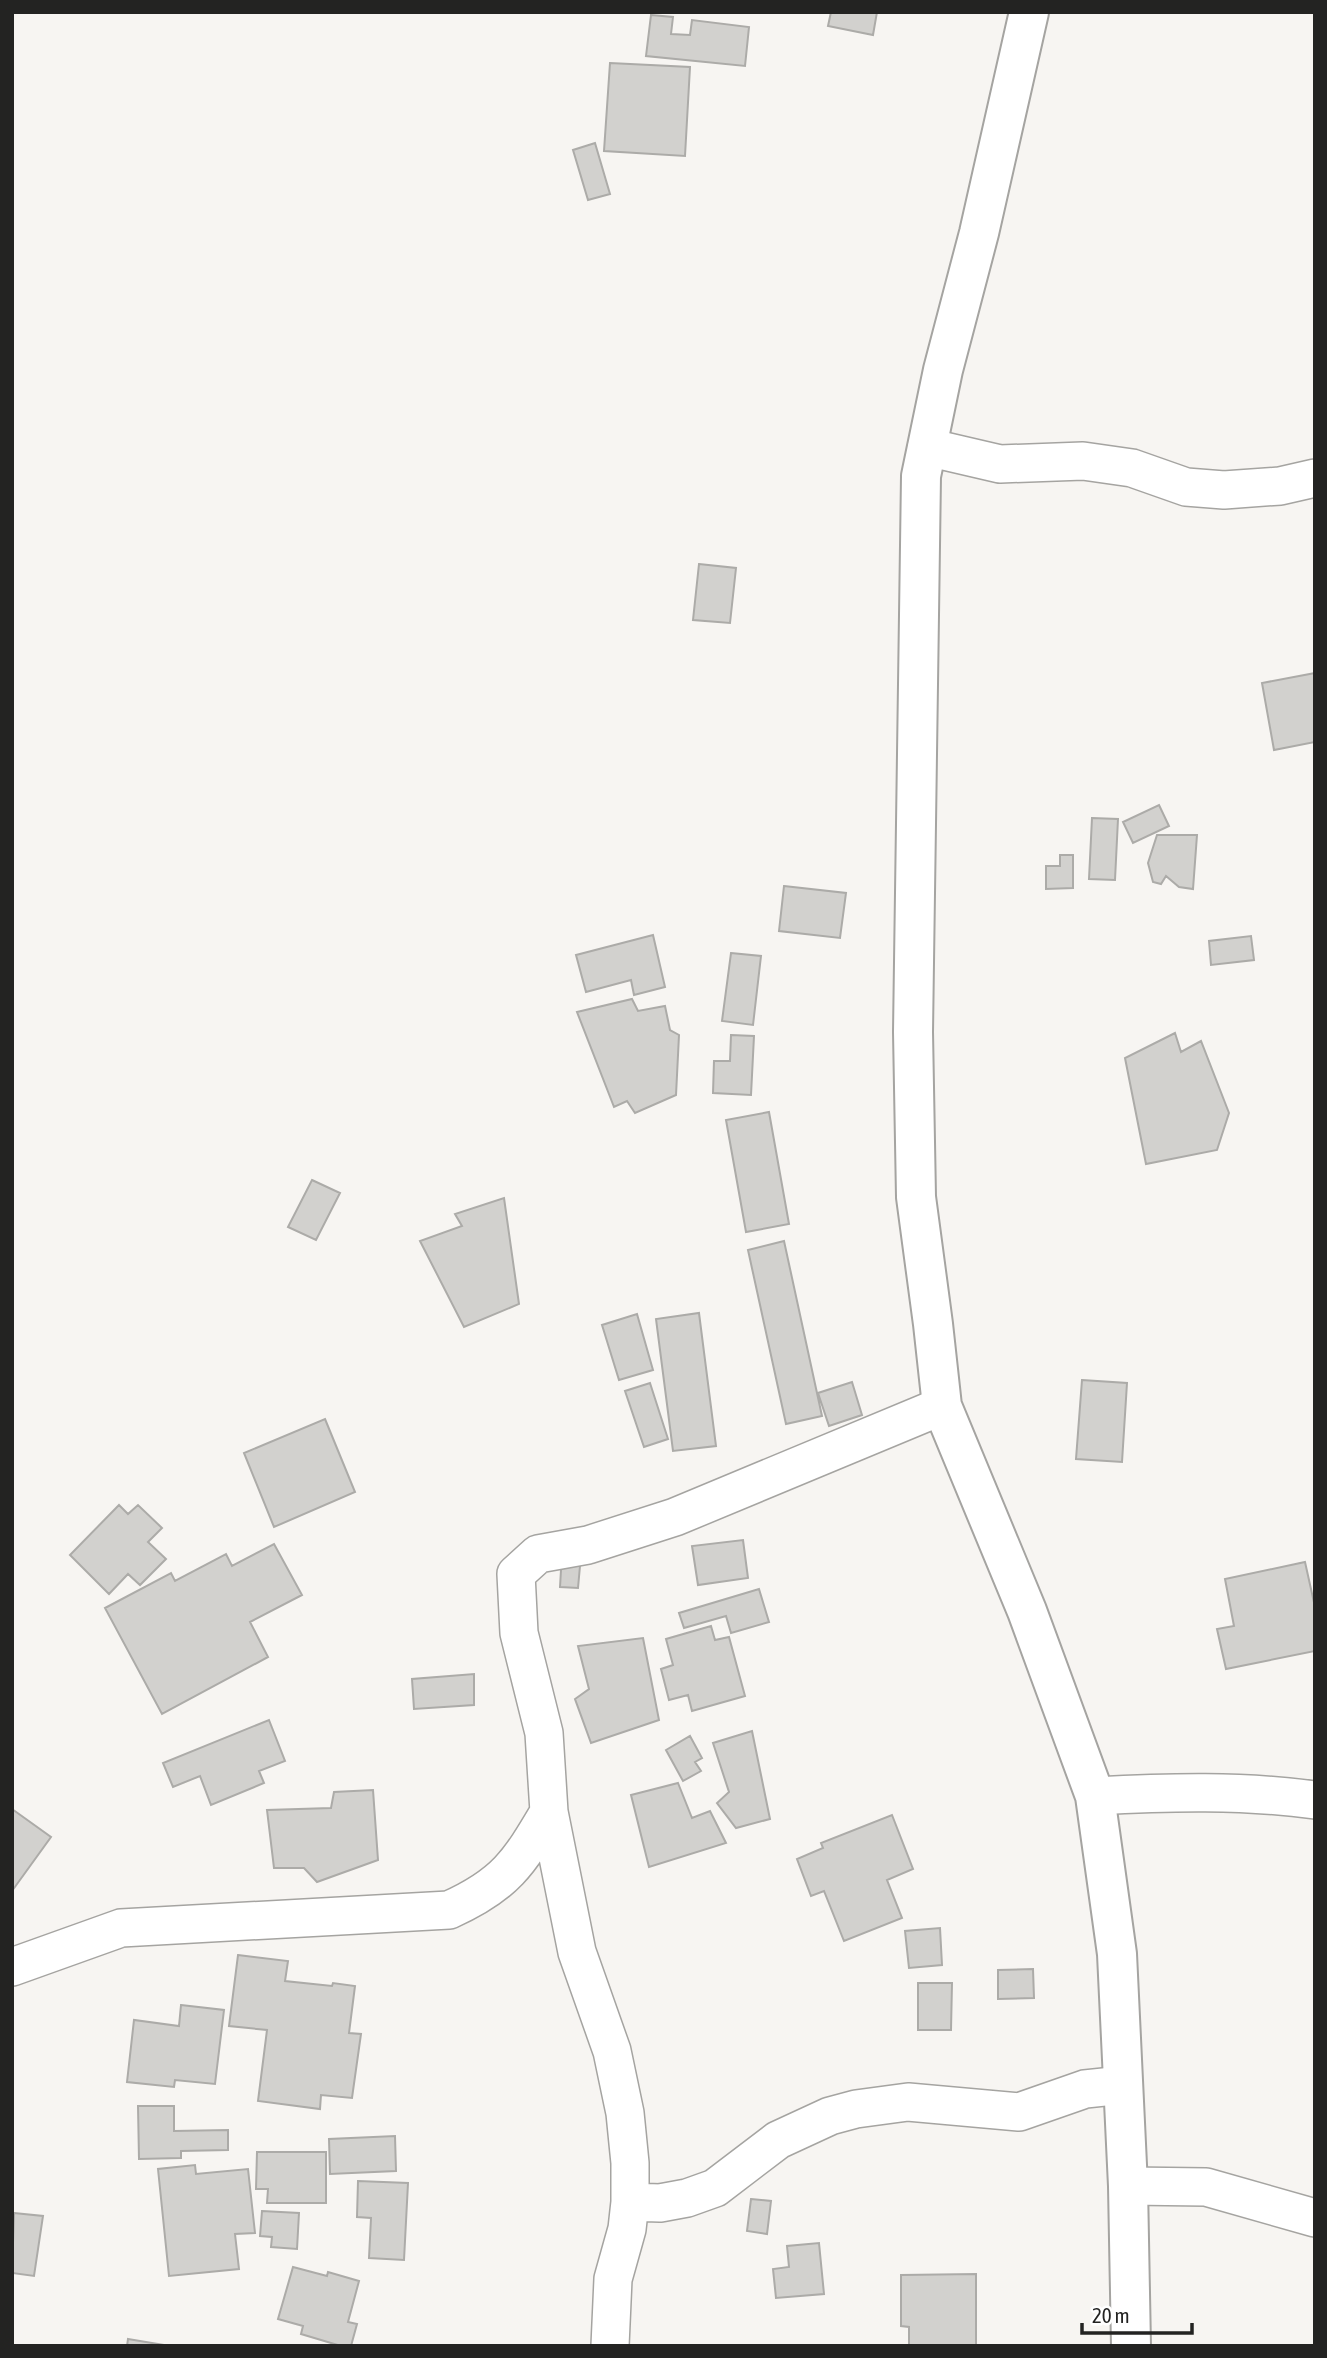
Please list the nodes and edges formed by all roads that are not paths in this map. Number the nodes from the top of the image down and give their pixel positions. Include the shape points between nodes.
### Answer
1 (1029, 12) edge
2 (927, 447) junction
3 (1315, 478) edge
4 (942, 1406) junction
5 (1095, 1796) junction
6 (1315, 1800) edge
7 (549, 1812) junction
8 (12, 1967) edge
9 (1123, 2085) junction
10 (1128, 2186) junction
11 (630, 2202) junction
12 (1315, 2218) edge
13 (610, 2346) edge
14 (1131, 2346) edge

1 - 2 main road
2 - 3 street via 1000,464 1095,462 1132,468 1186,487 1211,489 1280,486
2 - 4 main road via 921,475 918,562 913,1060 916,1197
4 - 5 main road via 1027,1611
4 - 7 street via 675,1517 588,1545 538,1554 516,1574 519,1633 544,1733
5 - 6 street via 1189,1792 1276,1794
5 - 9 main road via 1117,1954
7 - 8 street via 508,1873 477,1897 449,1910 121,1928
7 - 11 street via 577,1952 612,2051 625,2113
9 - 10 main road
9 - 11 street via 1085,2089 1019,2112 908,2102 856,2109 778,2140 715,2188 660,2203
10 - 12 street via 1206,2187
10 - 14 main road
11 - 13 street via 613,2279

